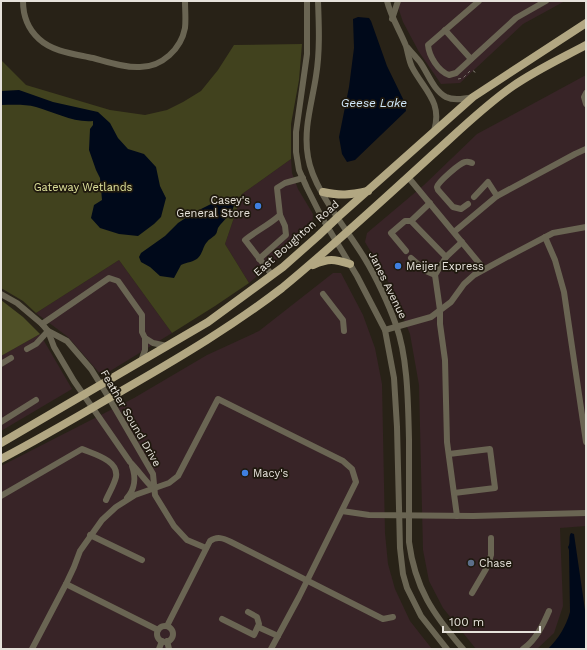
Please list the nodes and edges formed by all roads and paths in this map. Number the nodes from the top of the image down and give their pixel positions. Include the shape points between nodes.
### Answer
1 (23, 1) edge
2 (185, 1) edge
3 (306, 1) edge
4 (318, 1) edge
5 (386, 1) edge
6 (398, 1) edge
7 (479, 1) edge
8 (546, 1) edge
9 (392, 19) junction
10 (586, 23) edge
11 (445, 30) junction
12 (405, 45) junction
13 (586, 45) edge
14 (471, 59) junction
15 (454, 74) junction
16 (476, 74) dead end
17 (586, 93) edge
18 (473, 96) junction
19 (586, 104) edge
20 (434, 131) junction
21 (586, 150) edge
22 (472, 162) dead end
23 (408, 177) junction
24 (303, 178) junction
25 (368, 191) junction
26 (323, 192) junction
27 (497, 196) junction
28 (474, 197) dead end
29 (430, 203) junction
30 (468, 204) dead end
31 (280, 215) junction
32 (338, 217) junction
33 (411, 221) junction
34 (328, 226) junction
35 (586, 227) edge
36 (348, 231) junction
37 (454, 232) junction
38 (545, 237) junction
39 (336, 242) junction
40 (462, 242) junction
41 (406, 252) dead end
42 (446, 257) junction
43 (412, 258) dead end
44 (259, 259) junction
45 (350, 264) junction
46 (304, 268) junction
47 (484, 269) junction
48 (272, 275) junction
49 (435, 275) junction
50 (1, 294) edge
51 (323, 294) dead end
52 (440, 310) junction
53 (42, 324) junction
54 (397, 326) junction
55 (385, 330) junction
56 (48, 331) junction
57 (344, 331) dead end
58 (145, 338) junction
59 (167, 346) junction
60 (27, 349) dead end
61 (11, 358) dead end
62 (141, 361) junction
63 (1, 364) edge
64 (101, 385) junction
65 (84, 395) junction
66 (109, 398) junction
67 (36, 400) dead end
68 (93, 408) junction
69 (1, 422) edge
70 (586, 442) edge
71 (1, 443) edge
72 (449, 454) junction
73 (1, 459) edge
74 (130, 462) junction
75 (154, 488) junction
76 (454, 493) junction
77 (1, 496) edge
78 (106, 500) dead end
79 (125, 501) junction
80 (342, 511) junction
81 (586, 513) edge
82 (399, 515) junction
83 (409, 515) junction
84 (457, 516) junction
85 (90, 535) junction
86 (491, 538) dead end
87 (206, 548) junction
88 (142, 560) dead end
89 (308, 580) junction
90 (66, 584) junction
91 (472, 593) dead end
92 (549, 611) dead end
93 (248, 612) dead end
94 (393, 617) dead end
95 (222, 618) dead end
96 (166, 626) junction
97 (258, 627) junction
98 (158, 630) junction
99 (278, 636) junction
100 (164, 641) junction
101 (32, 649) edge
102 (159, 649) edge
103 (169, 649) edge
104 (271, 649) edge
105 (447, 649) edge
106 (463, 649) edge
107 (523, 649) edge

1 - 2 street via 26,20 31,30 45,44 65,52 141,68 154,66 175,50 185,29
3 - 24 street, Janes Avenue via 307,54 296,132 297,158
4 - 26 street, Janes Avenue via 319,52 306,136 313,175
5 - 9 street
6 - 9 street
7 - 11 street
8 - 14 street via 516,18
9 - 12 street
10 - 18 main road, East Boughton Road
11 - 14 street
11 - 15 street via 428,45 429,54 444,73
12 - 18 street via 437,89 446,96 462,99
12 - 20 street via 412,66 435,103
13 - 23 main road via 513,86 482,110
14 - 15 street
15 - 16 path via 458,79 470,71
17 - 19 street
18 - 20 main road, East Boughton Road
20 - 25 main road, East Boughton Road
21 - 27 street
22 - 30 street via 462,163 439,182 437,187 455,209 461,209
23 - 29 street
23 - 36 main road
24 - 31 street via 277,188
24 - 34 street, Janes Avenue
25 - 26 main road via 339,196
25 - 32 main road, East Boughton Road
26 - 32 street, Janes Avenue
27 - 28 street via 488,182
27 - 37 street
29 - 33 street
29 - 37 street
31 - 44 street via 286,234
31 - 44 street via 272,223 244,240
32 - 34 main road, East Boughton Road
32 - 36 street, Janes Avenue
33 - 41 street via 405,221 391,233
33 - 42 street
34 - 39 street, Janes Avenue
34 - 48 main road, East Boughton Road
35 - 38 street via 564,230
36 - 39 main road
36 - 54 street, Janes Avenue via 366,260
37 - 40 street
38 - 47 street
38 - 70 street via 564,292
39 - 45 street, Janes Avenue
39 - 46 main road
40 - 42 street
40 - 47 street
42 - 49 street
43 - 49 street via 426,271
44 - 48 street
45 - 46 main road via 331,259
45 - 55 street, Janes Avenue
46 - 66 main road via 252,310 214,336
47 - 52 street via 464,284 452,302
48 - 59 main road, East Boughton Road via 208,322
49 - 52 street
50 - 53 street, Feather Sound Drive via 17,303
51 - 57 street via 343,320
52 - 54 street via 431,317
52 - 72 street
53 - 56 street, Feather Sound Drive
53 - 58 street via 109,278 118,281 142,315 142,332
54 - 55 street
54 - 83 street, Janes Avenue via 408,395
55 - 82 street, Janes Avenue via 394,378
56 - 60 street via 36,344
56 - 64 street, Feather Sound Drive via 67,341
56 - 65 street, Feather Sound Drive via 54,347
58 - 59 street
58 - 62 street via 145,350
59 - 62 main road, East Boughton Road
61 - 63 street
62 - 64 main road, East Boughton Road
64 - 65 main road, East Boughton Road
64 - 66 street, Feather Sound Drive
65 - 68 street, Feather Sound Drive
65 - 71 main road, East Boughton Road
66 - 68 main road
66 - 75 street, Feather Sound Drive via 153,474
67 - 69 street
68 - 73 main road
68 - 74 street, Feather Sound Drive
72 - 76 street
72 - 76 street via 490,449 495,488
74 - 75 street, Feather Sound Drive
74 - 79 street via 134,470 134,483
75 - 79 street
75 - 80 street via 169,483 178,476 218,399 343,461 352,469 356,482
75 - 87 street via 158,502 180,534
76 - 84 street
77 - 78 street via 82,449 115,467 116,476
79 - 85 street via 102,520
80 - 82 street via 369,515
80 - 89 street
81 - 84 street
82 - 83 street
82 - 105 street, Janes Avenue via 401,561 407,588 421,616
83 - 84 street
83 - 106 street, Janes Avenue via 411,557 421,587 435,616
85 - 88 street
85 - 90 street
86 - 91 street via 491,555 487,567
87 - 89 street via 214,538 223,538
87 - 96 street
89 - 94 street via 384,619
89 - 99 street
90 - 98 street
90 - 101 street
92 - 107 street via 541,629
93 - 97 street via 257,617
95 - 97 street via 254,635
96 - 98 street
96 - 100 street via 171,629 172,634 171,638
97 - 99 street
98 - 100 street via 157,635
99 - 104 street
100 - 102 street
100 - 103 street

